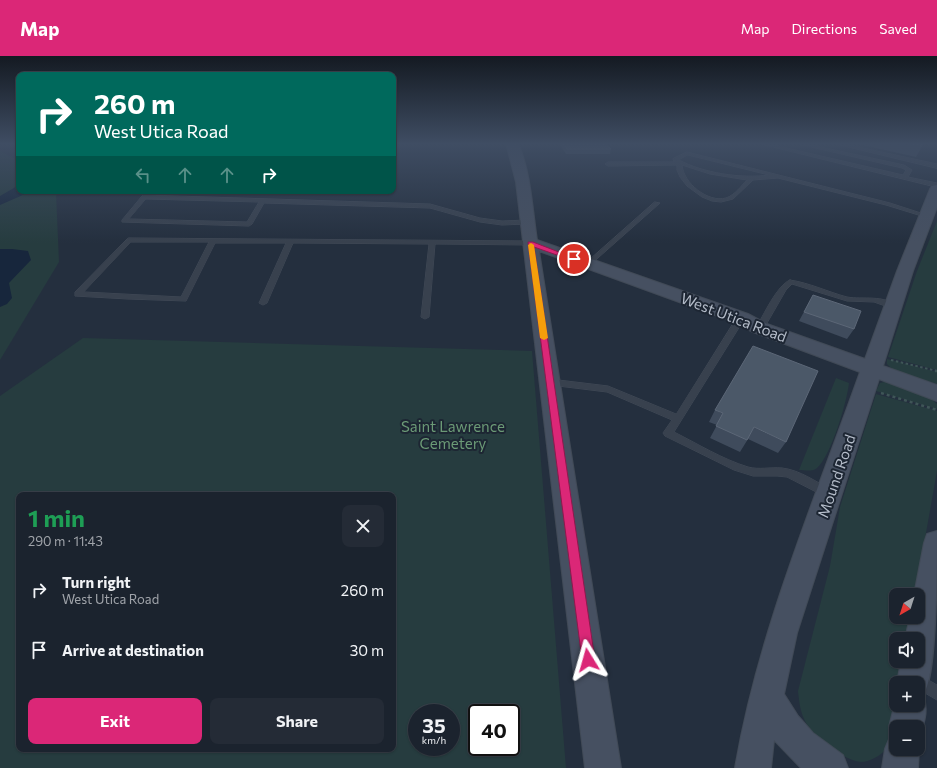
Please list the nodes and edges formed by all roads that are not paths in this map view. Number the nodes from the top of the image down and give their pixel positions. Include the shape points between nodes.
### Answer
1 (522, 176) edge
2 (681, 176) edge
3 (733, 176) edge
4 (775, 176) edge
5 (778, 176) edge
6 (902, 176) edge
7 (905, 177) joint
8 (752, 178) junction
9 (937, 185) edge
10 (937, 189) edge
11 (263, 200) junction
12 (657, 203) dead end
13 (931, 213) edge
14 (529, 233) junction
15 (213, 240) junction
16 (290, 242) junction
17 (432, 243) junction
18 (588, 264) junction
19 (263, 303) dead end
20 (894, 307) junction
21 (425, 317) dead end
22 (741, 318) junction
23 (760, 328) junction
24 (879, 373) junction
25 (550, 382) junction
26 (937, 393) edge
27 (677, 418) junction
28 (829, 494) junction
29 (937, 543) edge
30 (918, 676) edge
31 (767, 697) junction
32 (901, 756) edge
33 (603, 768) edge
34 (753, 768) edge
35 (830, 768) edge
36 (900, 768) edge

1 - 14 street
2 - 8 lane via 704,197 716,201 729,199
3 - 8 lane
4 - 8 lane
5 - 13 lane
6 - 7 lane
7 - 9 lane
10 - 13 street, Mound Road
11 - 11 lane via 144,196 124,221 249,224
11 - 14 lane via 430,206 480,220 502,223
12 - 18 lane
13 - 20 street, Mound Road via 905,271
14 - 17 lane
14 - 18 street, West Utica Road
14 - 25 street
15 - 15 lane via 129,240 78,294 183,299
15 - 16 lane
16 - 17 lane
16 - 19 lane
17 - 21 lane
18 - 22 street, West Utica Road
20 - 23 lane via 875,300 847,299 790,282 783,289
20 - 24 street, Mound Road
22 - 23 street, West Utica Road
22 - 27 lane
23 - 24 street, West Utica Road
24 - 26 street, West Utica Road
24 - 28 street, Mound Road
25 - 27 lane via 608,388
25 - 33 street
27 - 28 lane via 668,433 749,472 787,473
28 - 31 street, Mound Road via 782,633
29 - 30 street
31 - 34 street, Mound Road
31 - 35 street via 782,724 798,743
32 - 36 street

